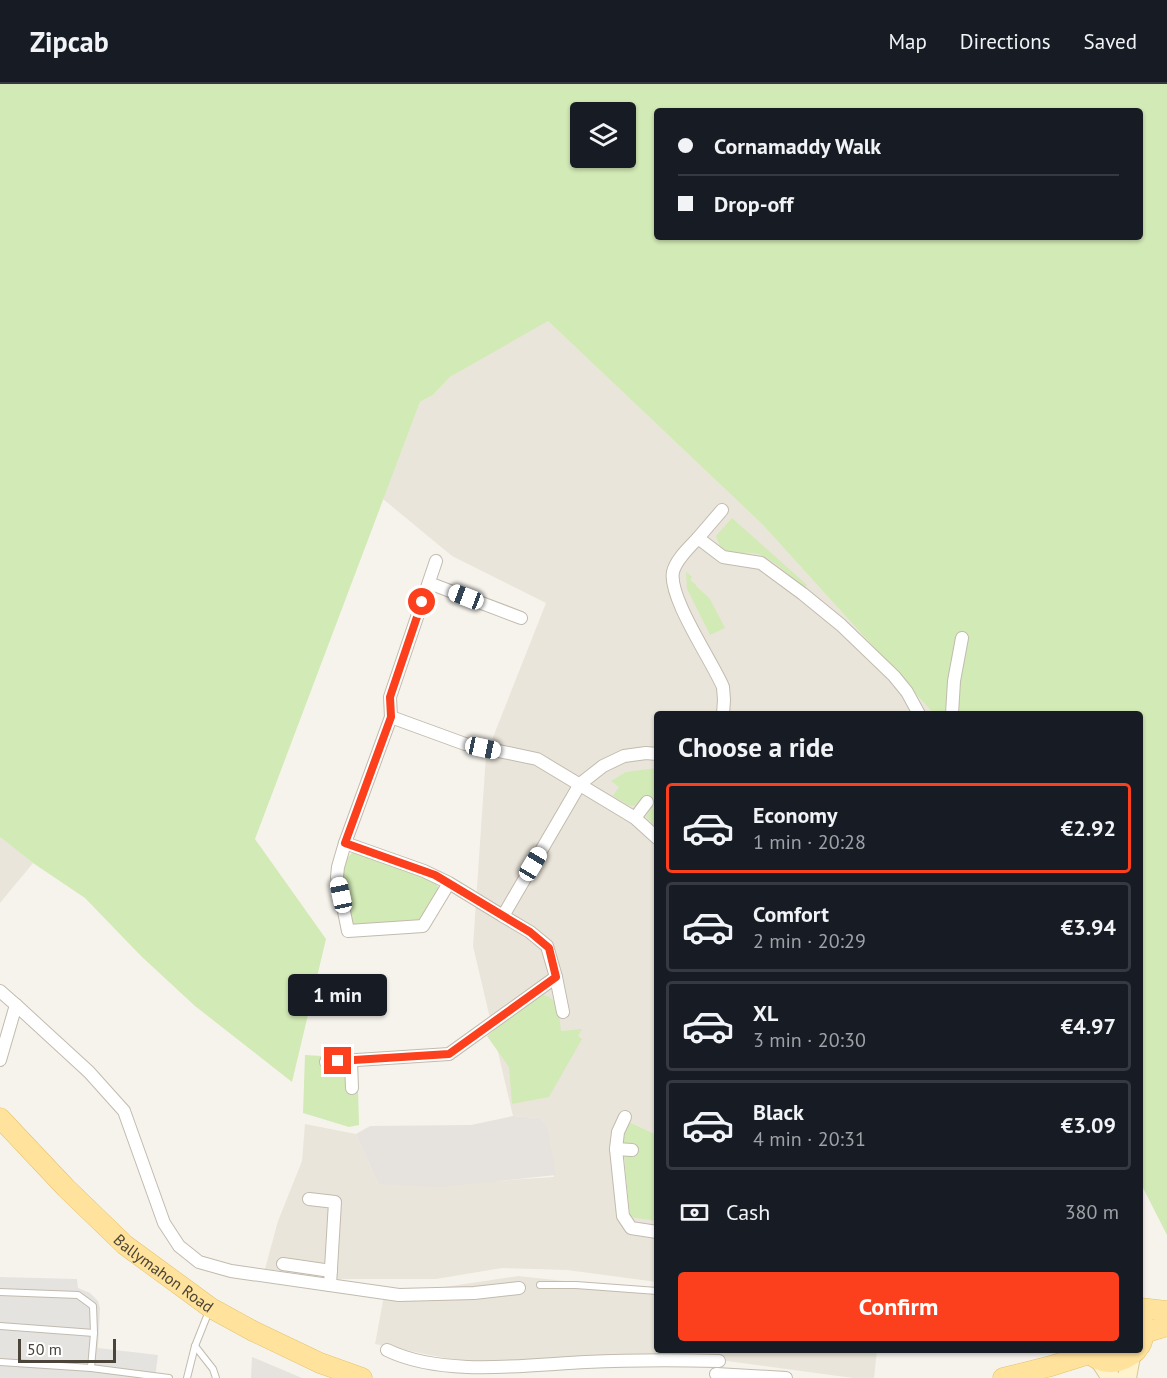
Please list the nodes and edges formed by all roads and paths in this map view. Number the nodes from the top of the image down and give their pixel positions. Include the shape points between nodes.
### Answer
1 (722, 510) dead end
2 (698, 538) junction
3 (436, 561) dead end
4 (429, 582) junction
5 (521, 618) dead end
6 (962, 638) dead end
7 (723, 711) edge
8 (917, 711) edge
9 (952, 711) edge
10 (391, 717) junction
11 (654, 754) edge
12 (580, 784) junction
13 (647, 801) dead end
14 (635, 818) junction
15 (654, 835) edge
16 (345, 843) junction
17 (449, 883) junction
18 (503, 916) junction
19 (556, 977) junction
20 (0, 991) edge
21 (16, 1005) junction
22 (563, 1012) dead end
23 (0, 1060) edge
24 (351, 1061) junction
25 (326, 1062) dead end
26 (352, 1088) dead end
27 (625, 1117) dead end
28 (0, 1118) edge
29 (616, 1149) junction
30 (632, 1150) dead end
31 (309, 1199) dead end
32 (654, 1232) edge
33 (283, 1264) dead end
34 (331, 1271) junction
35 (330, 1285) junction
36 (540, 1285) dead end
37 (519, 1288) dead end
38 (654, 1291) edge
39 (0, 1292) edge
40 (211, 1308) junction
41 (1143, 1308) edge
42 (1167, 1311) edge
43 (0, 1326) edge
44 (1167, 1326) edge
45 (94, 1333) junction
46 (1143, 1343) edge
47 (195, 1346) junction
48 (387, 1350) dead end
49 (1045, 1353) edge
50 (1131, 1353) edge
51 (1136, 1353) edge
52 (720, 1355) edge
53 (1092, 1355) edge
54 (0, 1362) edge
55 (91, 1368) junction
56 (715, 1376) edge
57 (1006, 1377) edge
58 (169, 1378) edge
59 (187, 1378) edge
60 (216, 1378) edge
61 (362, 1378) edge
62 (786, 1378) edge
63 (1111, 1378) edge
64 (1127, 1378) edge

1 - 2 street
2 - 7 street via 675,567 673,584 723,687
2 - 8 street via 723,557 762,563 803,594 888,670
3 - 4 street
4 - 5 street
4 - 10 street via 390,697
6 - 9 street
10 - 12 street via 465,744 537,759
10 - 16 street
11 - 12 street via 624,756
12 - 14 street
12 - 18 street
13 - 14 street
14 - 15 street
16 - 17 street
16 - 17 street via 337,877 343,932 423,926
17 - 18 street
18 - 19 street via 547,946
19 - 22 street
19 - 24 street via 449,1054
20 - 21 street
21 - 23 street
21 - 35 street via 88,1072 124,1112 164,1223 179,1246 211,1266
24 - 25 street
24 - 26 street
27 - 29 street
28 - 40 main road, Ballymahon Road via 124,1245
29 - 30 street
29 - 32 street via 625,1221 631,1228
31 - 34 street via 334,1202
33 - 34 street
34 - 35 street
35 - 37 street via 399,1295
36 - 38 lane
39 - 45 lane via 78,1295 93,1306
40 - 47 lane
40 - 61 main road, Ballymahon Road via 320,1363
41 - 42 main road
43 - 45 lane
44 - 46 main road
45 - 55 lane
47 - 59 lane
47 - 60 lane
48 - 52 street via 408,1358 462,1367
49 - 57 main road
50 - 53 main road via 1122,1361 1111,1363
51 - 64 main road
52 - 56 street
53 - 57 main road
53 - 63 main road
54 - 55 lane
55 - 58 lane
56 - 62 street

